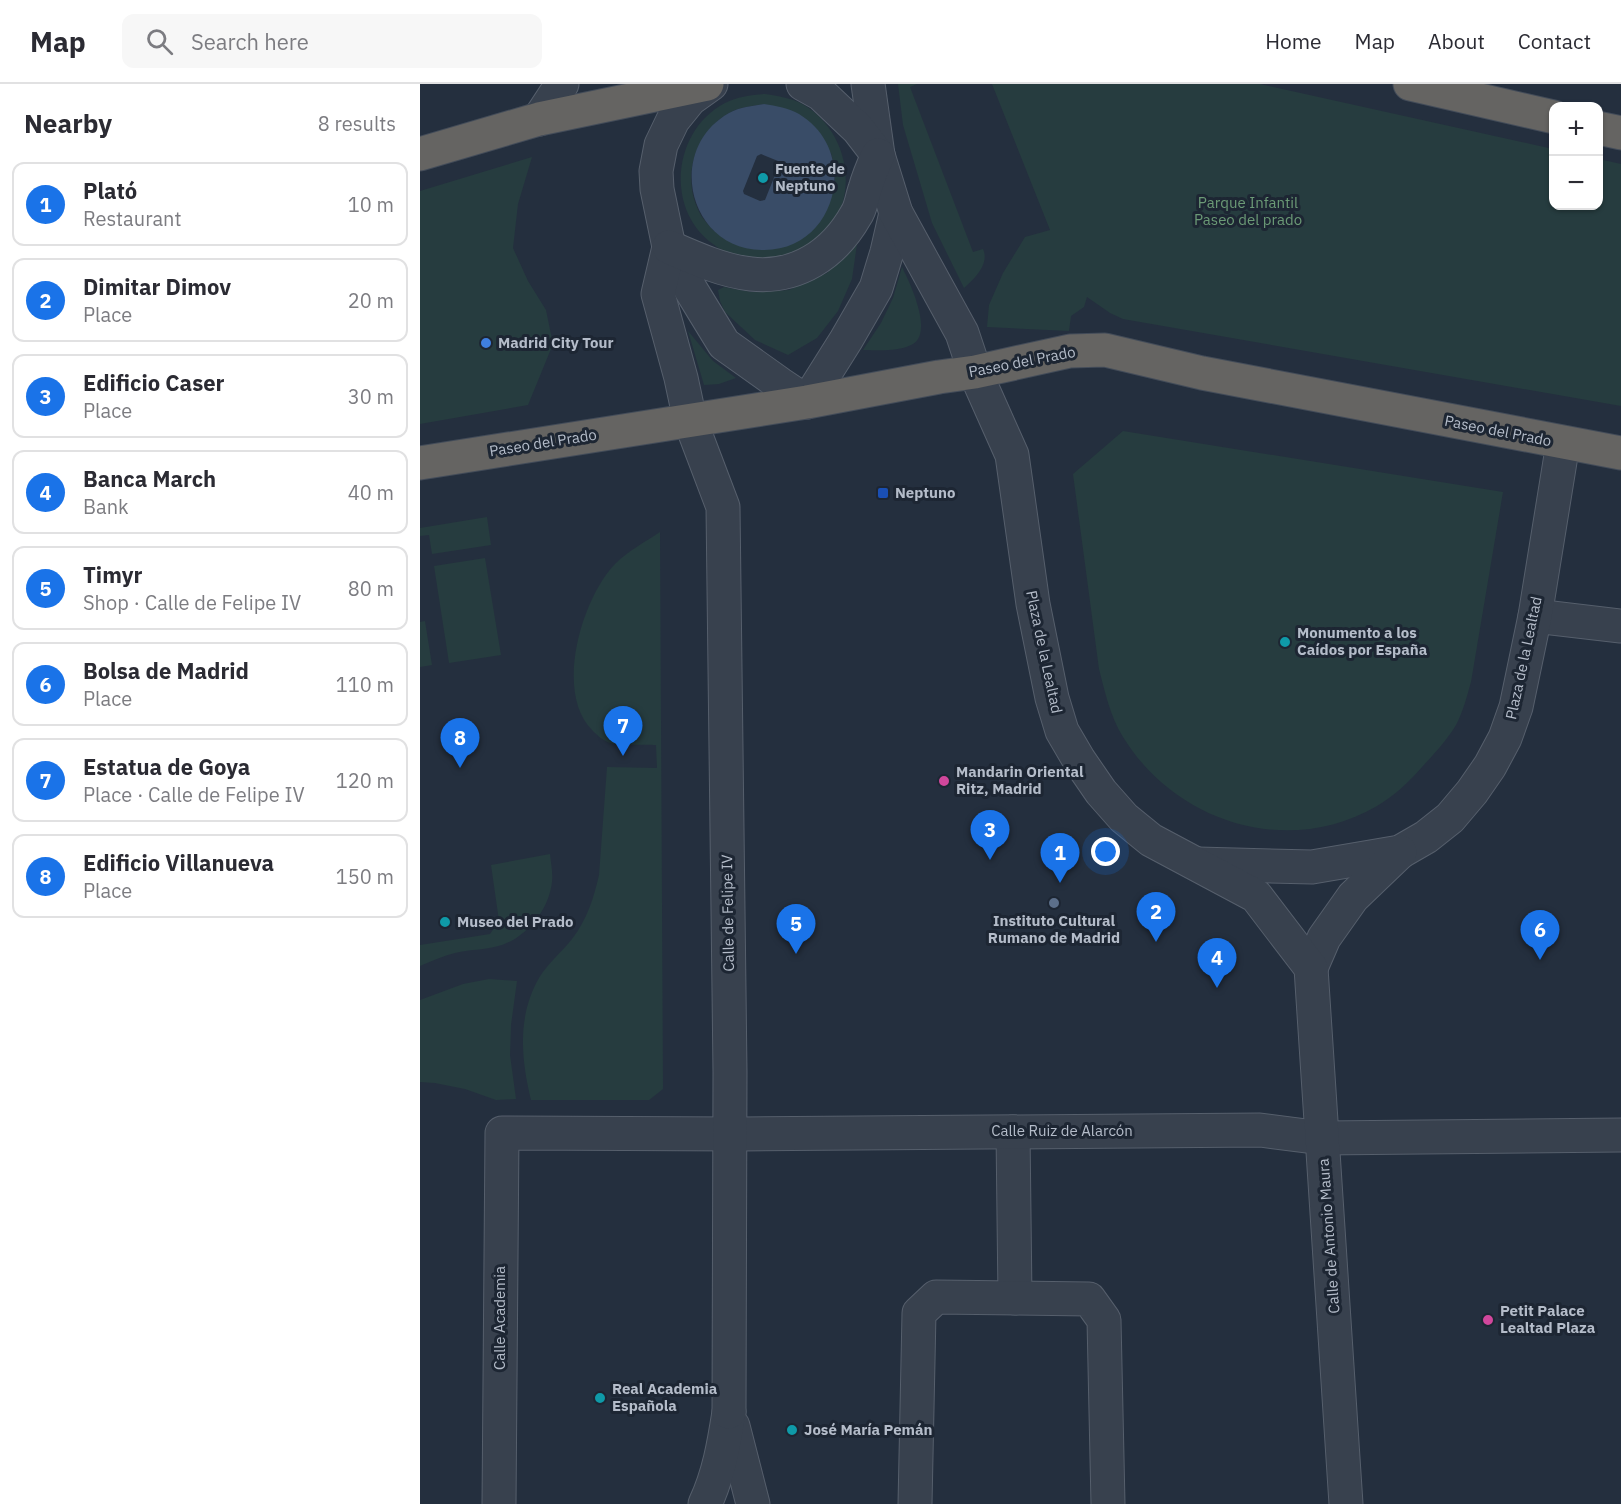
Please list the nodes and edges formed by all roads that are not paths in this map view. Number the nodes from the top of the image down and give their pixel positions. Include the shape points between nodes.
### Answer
1 (562, 84) edge
2 (709, 84) edge
3 (803, 84) edge
4 (868, 84) edge
5 (1430, 86) edge
6 (1549, 116) edge
7 (539, 118) junction
8 (1603, 129) edge
9 (1621, 133) edge
10 (420, 154) edge
11 (878, 155) junction
12 (896, 213) junction
13 (669, 247) junction
14 (975, 372) junction
15 (807, 402) junction
16 (690, 420) junction
17 (1563, 443) junction
18 (1621, 453) edge
19 (420, 463) edge
20 (1535, 616) junction
21 (1621, 626) edge
22 (1400, 852) junction
23 (1198, 864) junction
24 (1311, 968) junction
25 (1013, 1132) junction
26 (502, 1133) joint
27 (729, 1134) junction
28 (1621, 1135) edge
29 (1322, 1138) junction
30 (1015, 1298) junction
31 (729, 1412) junction
32 (499, 1504) edge
33 (705, 1504) edge
34 (753, 1504) edge
35 (915, 1504) edge
36 (1108, 1504) edge
37 (1346, 1504) edge

1 - 7 street
2 - 7 highway
2 - 13 street via 684,106 661,145 657,189
3 - 11 street via 821,94 858,129
4 - 11 street
5 - 6 highway
7 - 10 highway
8 - 9 highway
11 - 12 street, Plaza de la Lealtad
11 - 13 street via 858,213 825,253 804,267 778,274 752,274
12 - 14 street, Plaza de la Lealtad via 962,333
12 - 15 street via 876,288
13 - 15 street via 724,344
13 - 16 street, Calle de Felipe IV via 658,294
14 - 15 highway, Paseo del Prado
14 - 17 highway, Paseo del Prado via 1070,351 1105,350 1202,373
14 - 23 street, Plaza de la Lealtad via 1012,455 1033,604 1062,731 1101,792 1124,818 1151,840
15 - 16 highway, Paseo del Prado
16 - 19 highway, Paseo del Prado
16 - 27 street, Calle de Felipe IV via 724,518
17 - 18 highway, Paseo del Prado
17 - 20 street, Plaza de la Lealtad
20 - 21 street
20 - 22 street, Plaza de la Lealtad via 1516,707 1490,766 1450,818
22 - 23 street, Plaza de la Lealtad via 1312,867
22 - 24 street, Calle de Antonio Maura via 1353,897 1324,938
23 - 24 street via 1256,896
24 - 29 street, Calle de Antonio Maura
25 - 27 street, Calle Ruiz de Alarcón
25 - 29 street, Calle Ruiz de Alarcón via 1260,1130
25 - 30 street
26 - 27 street, Calle Ruiz de Alarcón
26 - 32 street, Calle Academia
27 - 31 street, Calle de Felipe IV
28 - 29 street, Calle Ruiz de Alarcón
29 - 37 street, Calle de Antonio Maura
30 - 35 street via 936,1296 919,1313
30 - 36 street via 1089,1299 1104,1320
31 - 33 street, Calle de Felipe IV via 721,1462
31 - 34 street, Calle de Felipe IV

